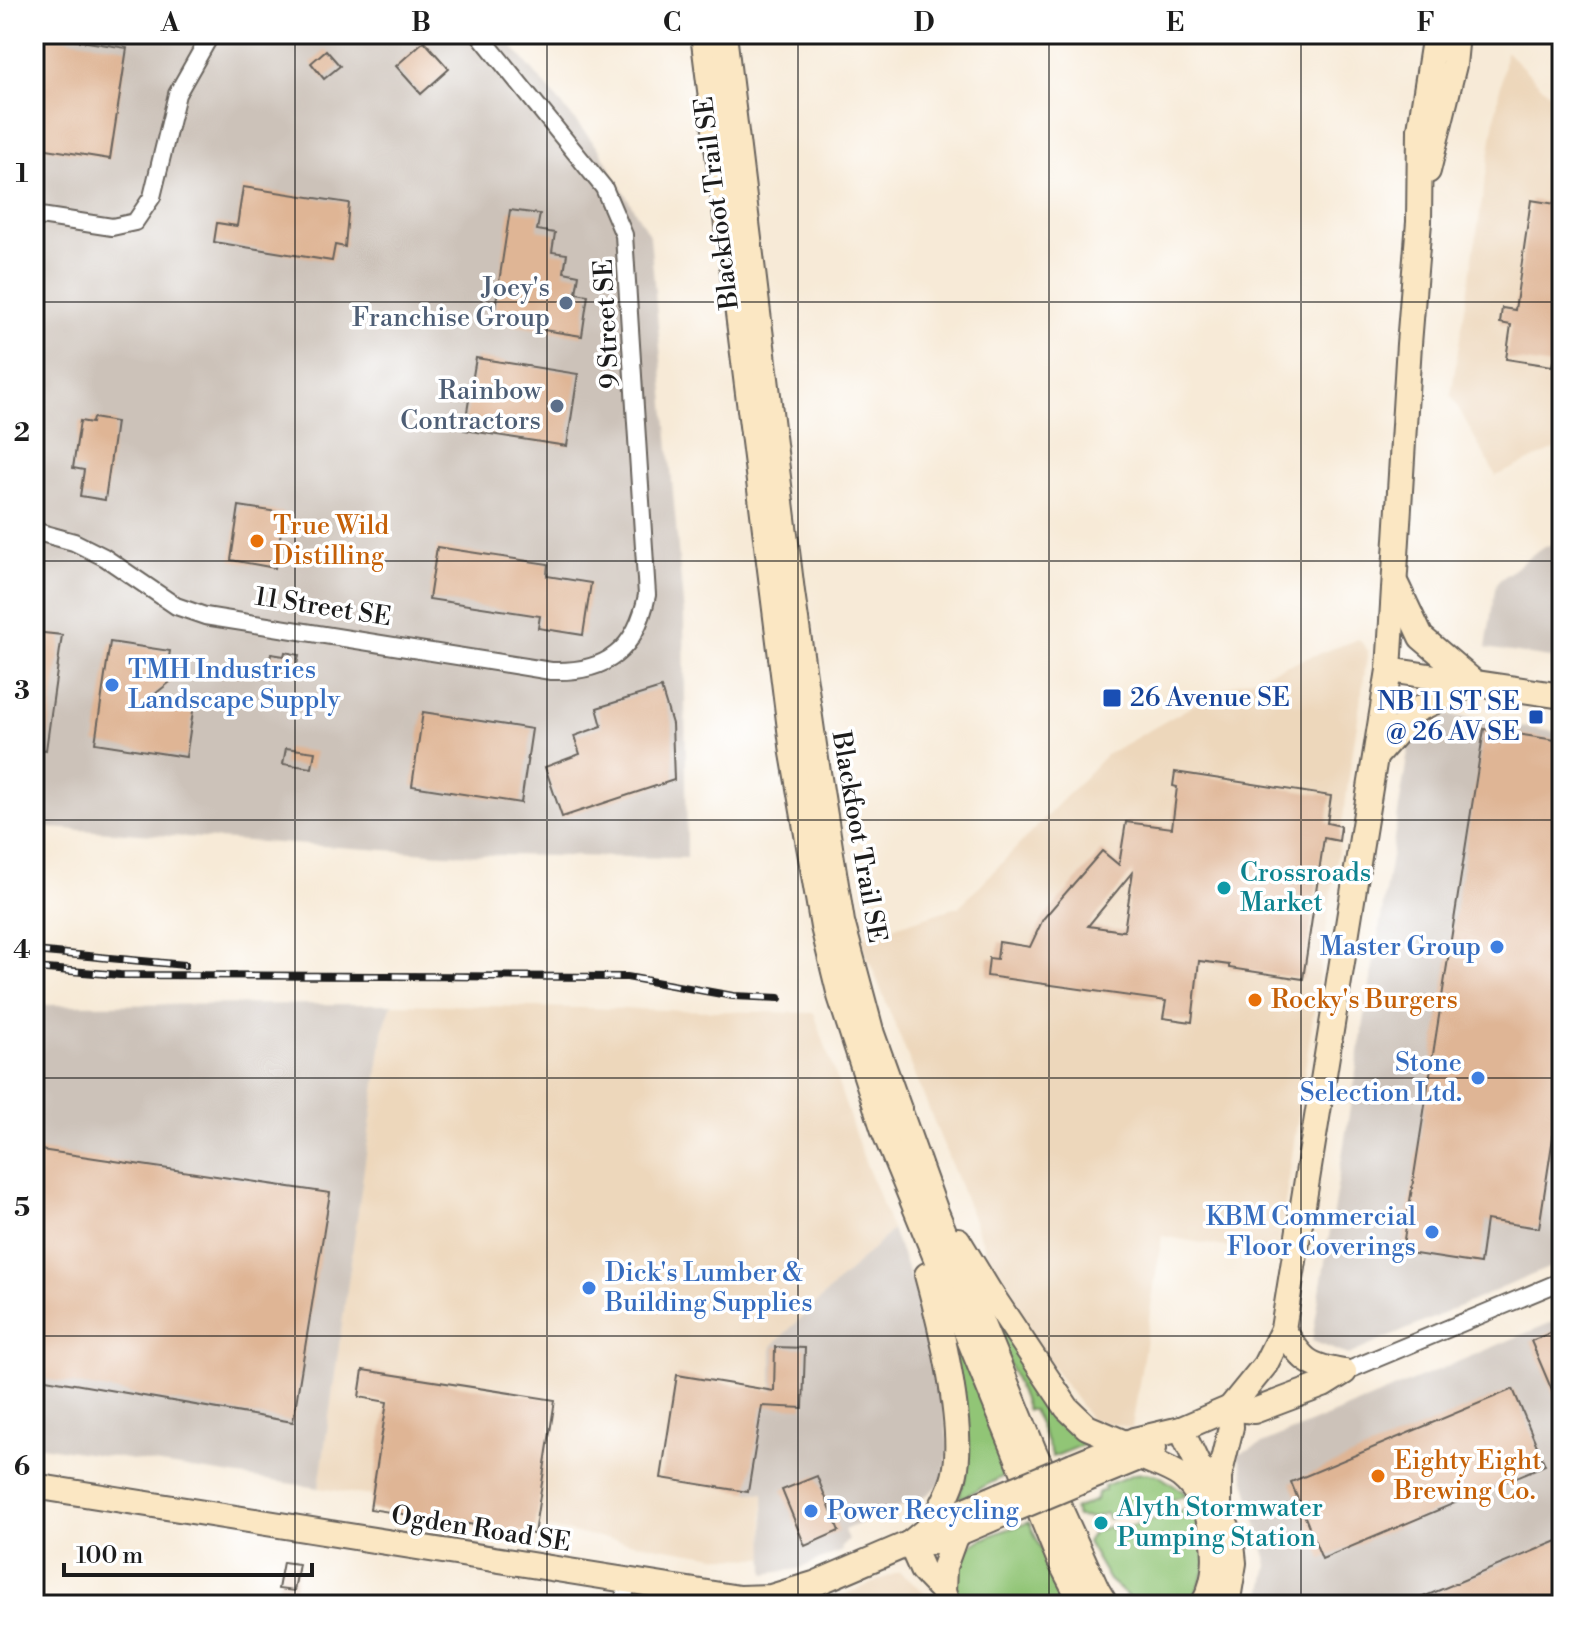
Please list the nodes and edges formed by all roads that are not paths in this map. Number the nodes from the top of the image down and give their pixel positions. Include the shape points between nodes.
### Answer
1 (211, 34) edge
2 (479, 34) edge
3 (703, 34) edge
4 (724, 34) edge
5 (1435, 34) edge
6 (1457, 34) edge
7 (1420, 200) junction
8 (34, 215) edge
9 (34, 531) edge
10 (1396, 584) junction
11 (620, 652) joint
12 (1389, 670) junction
13 (1475, 683) junction
14 (1562, 696) edge
15 (1376, 756) junction
16 (927, 1216) junction
17 (1562, 1281) edge
18 (1283, 1329) junction
19 (1344, 1372) junction
20 (1230, 1408) junction
21 (1181, 1429) junction
22 (1133, 1450) junction
23 (34, 1486) edge
24 (1005, 1504) junction
25 (1219, 1505) junction
26 (933, 1524) junction
27 (956, 1534) junction
28 (910, 1543) junction
29 (625, 1593) edge
30 (715, 1595) junction
31 (946, 1599) edge
32 (1095, 1600) edge
33 (692, 1605) edge
34 (1117, 1605) edge
35 (1202, 1605) edge
36 (1227, 1605) edge

1 - 8 street via 177,94 152,197 135,222 112,227
2 - 11 street, 9 Street SE via 604,188 624,235 647,595 641,623
3 - 16 main road, Blackfoot Trail SE via 793,753 823,927 884,1131
4 - 16 main road, Blackfoot Trail SE via 792,592 842,922
5 - 7 main road via 1420,129
6 - 7 main road via 1440,129
7 - 10 main road
9 - 11 street, 11 Street SE via 104,557 176,606 237,622 551,671 599,667
10 - 12 main road
10 - 13 main road via 1421,637
12 - 13 main road
12 - 15 main road
13 - 14 main road
13 - 15 main road via 1416,710
15 - 18 main road
16 - 22 main road via 964,1246 1067,1408 1087,1427
16 - 26 main road via 925,1269 941,1330 957,1444 955,1474
16 - 32 main road, Blackfoot Trail SE via 1022,1422
17 - 19 street
18 - 19 main road via 1314,1367
18 - 20 main road via 1265,1365
19 - 20 main road via 1254,1411
20 - 21 main road
20 - 25 main road
21 - 22 main road
21 - 25 main road
22 - 24 main road, Ogden Road SE, bridge
22 - 35 main road via 1180,1475 1199,1500 1216,1552 1215,1576
23 - 29 main road, Ogden Road SE
24 - 26 main road, Ogden Road SE
24 - 27 main road, Ogden Road SE
25 - 36 main road via 1231,1535 1234,1563
26 - 28 main road, Ogden Road SE
27 - 28 main road, Ogden Road SE via 938,1542
27 - 31 main road via 944,1567
28 - 30 main road, Ogden Road SE via 771,1597
28 - 31 main road via 922,1570
29 - 30 main road, Ogden Road SE
30 - 33 main road
32 - 34 main road

